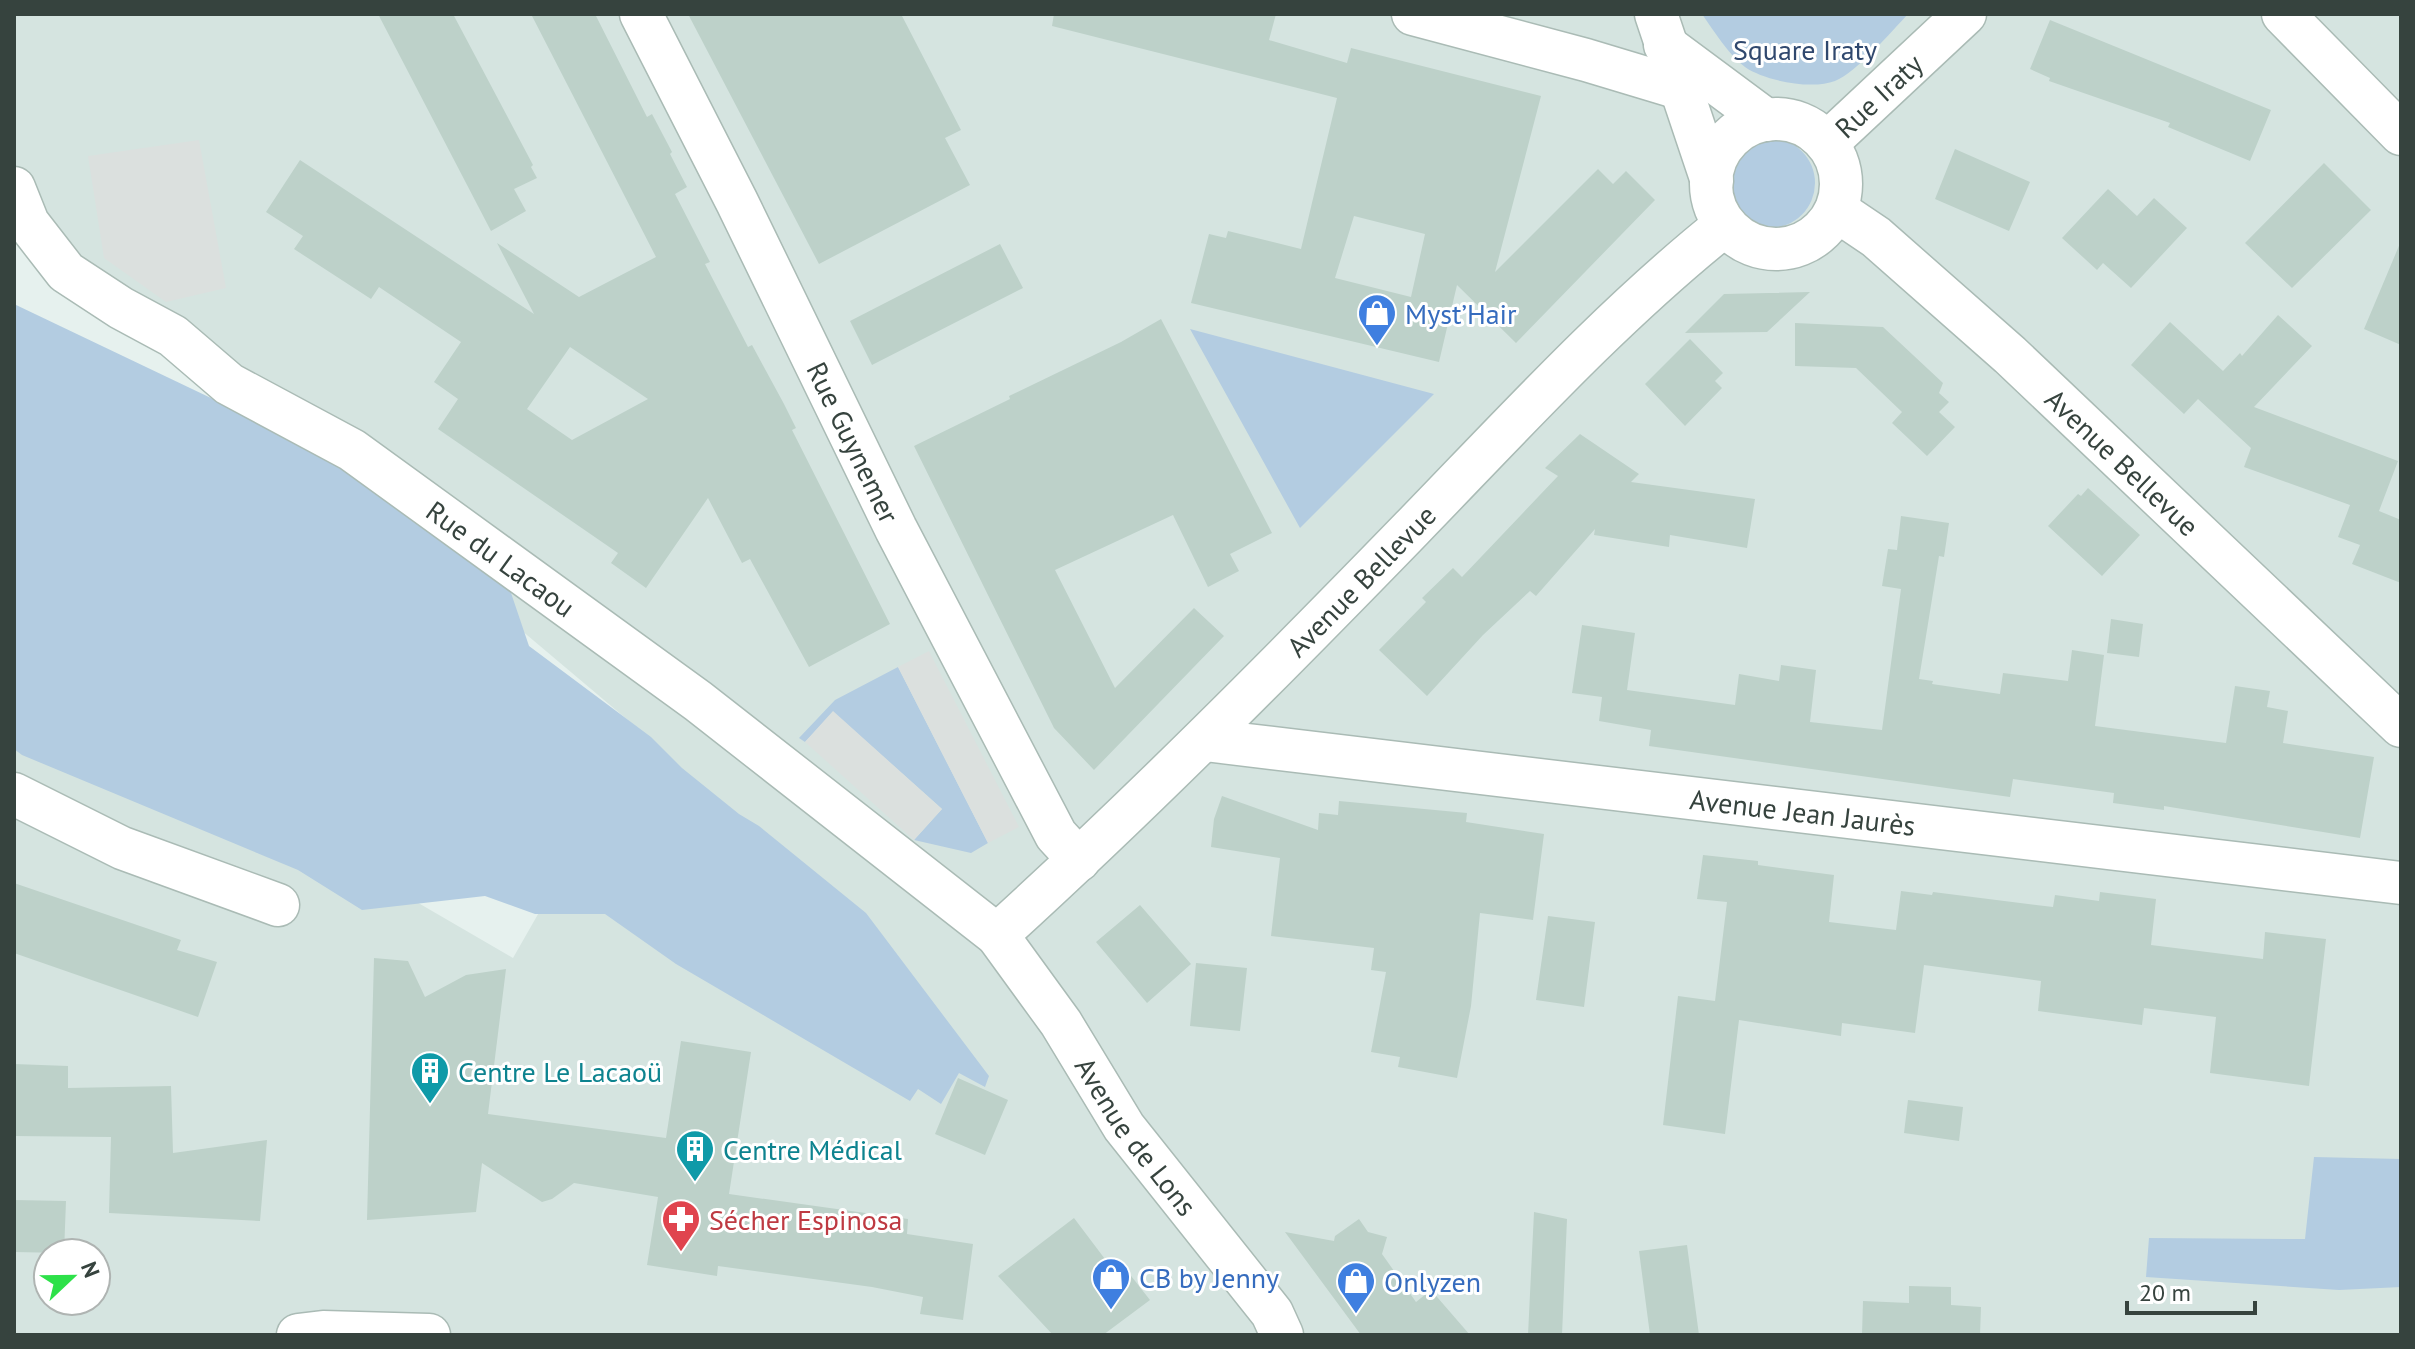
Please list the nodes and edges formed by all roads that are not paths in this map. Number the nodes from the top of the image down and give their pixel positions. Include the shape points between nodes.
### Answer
1 (641, 14) edge
2 (1413, 14) edge
3 (1965, 14) edge
4 (2283, 14) edge
5 (1661, 29) edge
6 (1679, 88) junction
7 (1766, 120) junction
8 (2401, 134) edge
9 (1827, 143) junction
10 (1712, 181) junction
11 (14, 188) edge
12 (1836, 210) junction
13 (1725, 225) junction
14 (2401, 726) edge
15 (1205, 740) junction
16 (14, 794) edge
17 (1079, 860) junction
18 (2401, 883) edge
19 (278, 905) dead end
20 (997, 935) junction
21 (298, 1335) edge
22 (429, 1335) edge
23 (1282, 1335) edge

1 - 17 street, Rue Guynemer via 896,529 1056,835
2 - 6 street
3 - 9 street, Rue Iraty
4 - 8 street
5 - 6 street
5 - 7 street
6 - 10 street
7 - 9 street via 1793,121
7 - 10 street via 1752,123 1721,149
9 - 12 street via 1841,175
10 - 13 street
11 - 20 street, Rue du Lacaou via 28,223 66,272 173,336 229,384 352,450 698,701
12 - 13 street via 1806,242 1785,249 1742,239
12 - 14 street, Avenue Bellevue via 1876,237 2010,355
13 - 15 street, Avenue Bellevue via 1674,266 1542,394
15 - 17 street, Avenue Bellevue
15 - 18 street, Avenue Jean Jaurès
16 - 19 street via 122,848
17 - 20 street, Avenue Bellevue
20 - 23 street, Avenue de Lons via 1061,1023 1124,1127 1272,1313
21 - 22 street

